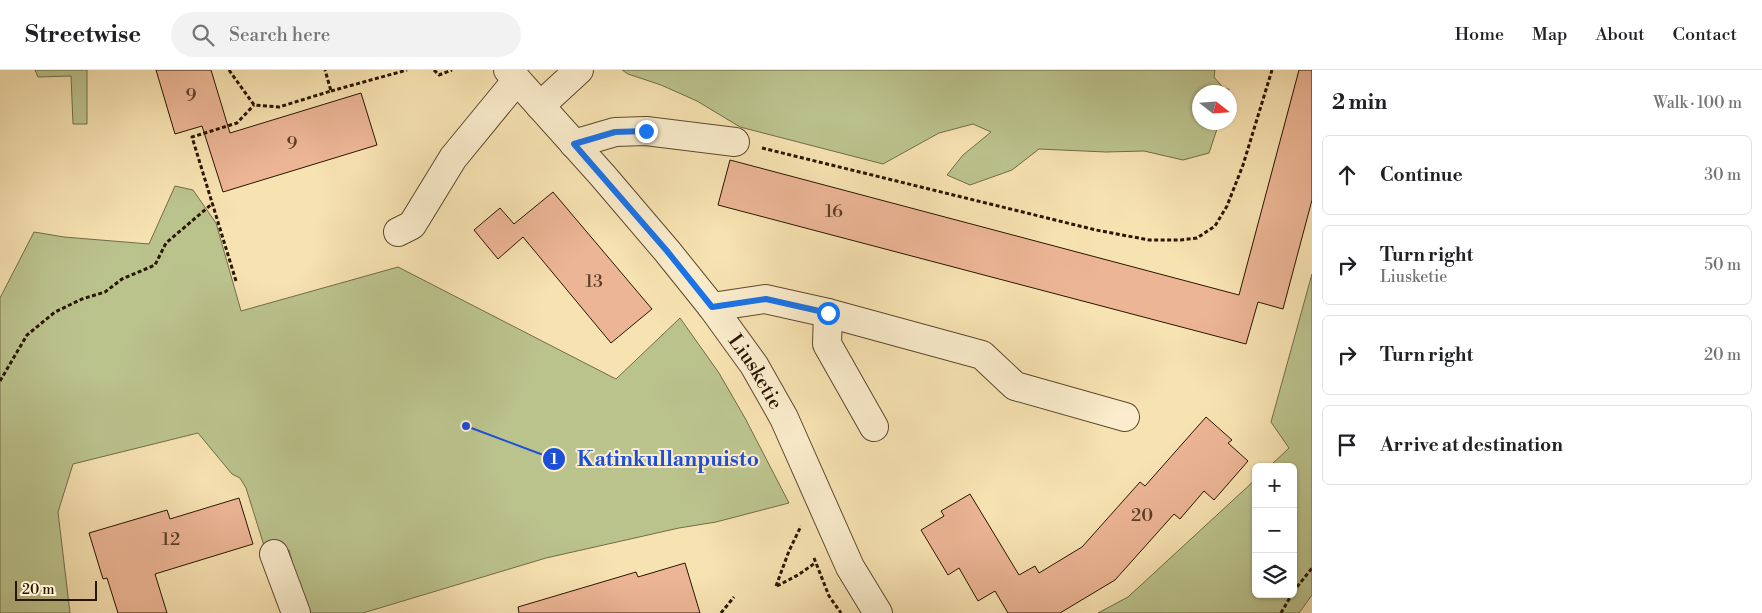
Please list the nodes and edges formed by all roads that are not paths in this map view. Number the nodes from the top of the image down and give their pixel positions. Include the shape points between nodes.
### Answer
1 (579, 70) edge
2 (513, 75) edge
3 (540, 106) junction
4 (735, 142) road end
5 (574, 144) junction
6 (398, 232) dead end
7 (712, 307) junction
8 (828, 313) junction
9 (1125, 417) dead end
10 (874, 427) dead end
11 (274, 554) dead end
12 (296, 613) edge
13 (878, 613) edge

1 - 3 street
2 - 3 street, Liusketie
2 - 6 street via 453,158 412,225
3 - 5 street, Liusketie
4 - 5 street via 646,131 615,132
5 - 7 street, Liusketie
7 - 8 street via 766,299
7 - 13 street, Liusketie via 754,365 784,418 850,567
8 - 9 street via 982,355 1015,386
8 - 10 street via 827,344
11 - 12 street

